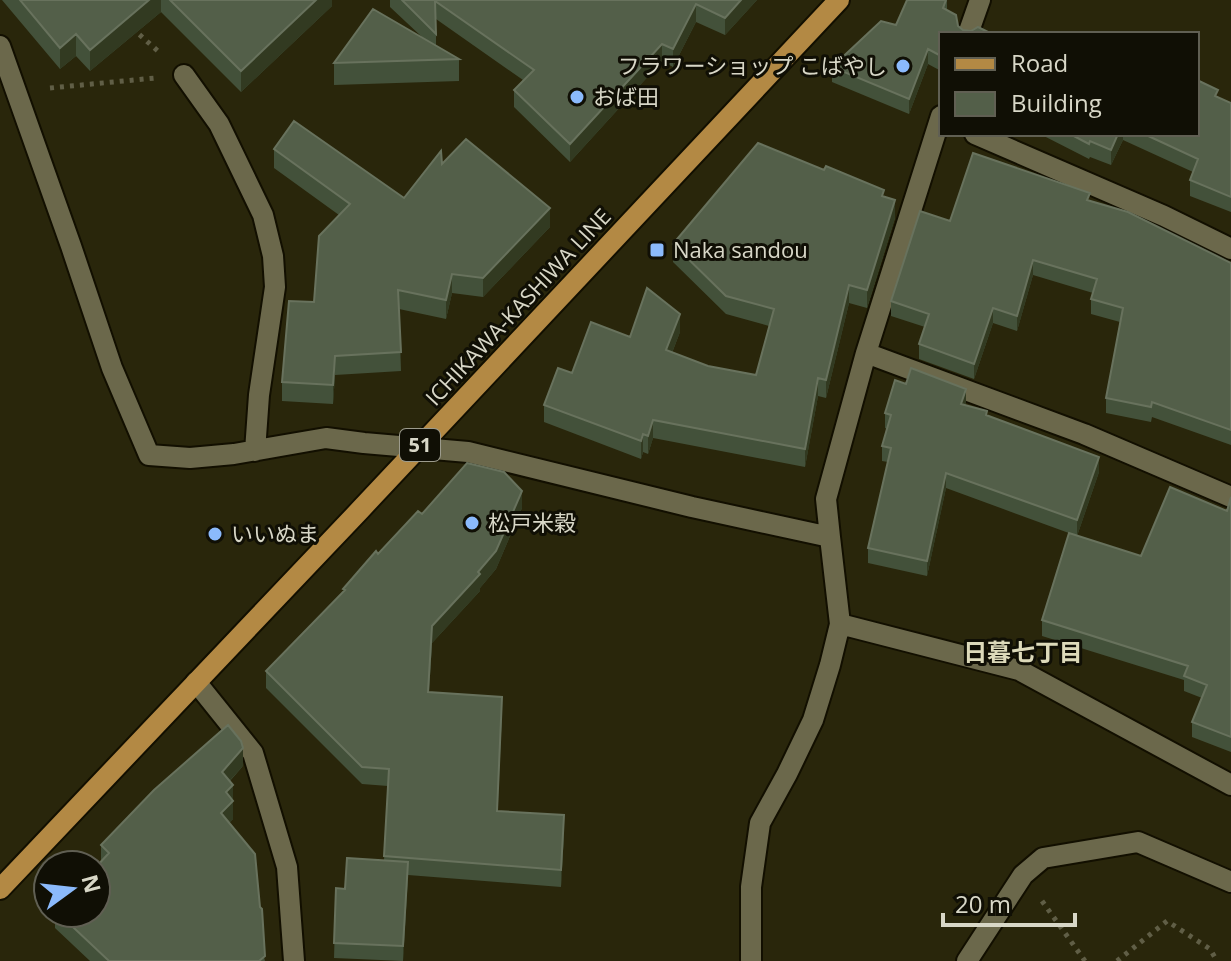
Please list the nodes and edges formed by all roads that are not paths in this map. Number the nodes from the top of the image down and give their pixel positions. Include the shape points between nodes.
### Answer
1 (839, 0) edge
2 (980, 0) edge
3 (969, 32) edge
4 (0, 46) edge
5 (184, 75) road end
6 (939, 124) edge
7 (980, 136) edge
8 (1231, 249) edge
9 (866, 353) junction
10 (417, 448) junction
11 (255, 451) junction
12 (1231, 497) edge
13 (830, 537) junction
14 (840, 624) junction
15 (196, 682) junction
16 (1231, 785) edge
17 (1231, 882) edge
18 (0, 889) edge
19 (294, 961) edge
20 (751, 961) edge
21 (967, 961) edge

1 - 10 main road, ICHIKAWA-KASHIWA LINE / 51
2 - 3 street
4 - 11 street via 112,368 149,455 190,458
5 - 11 street via 219,124 263,215 273,256 275,287
6 - 9 street
7 - 8 street
9 - 12 street via 1084,434
9 - 13 street via 826,499
10 - 11 street via 326,438
10 - 13 street via 468,452
10 - 15 main road, ICHIKAWA-KASHIWA LINE / 51
13 - 14 street
14 - 16 street via 1019,670
14 - 20 street via 813,720 760,823 751,887
15 - 18 main road, ICHIKAWA-KASHIWA LINE / 51
15 - 19 street via 253,753 287,867
17 - 21 street via 1138,842 1043,858 1023,875

